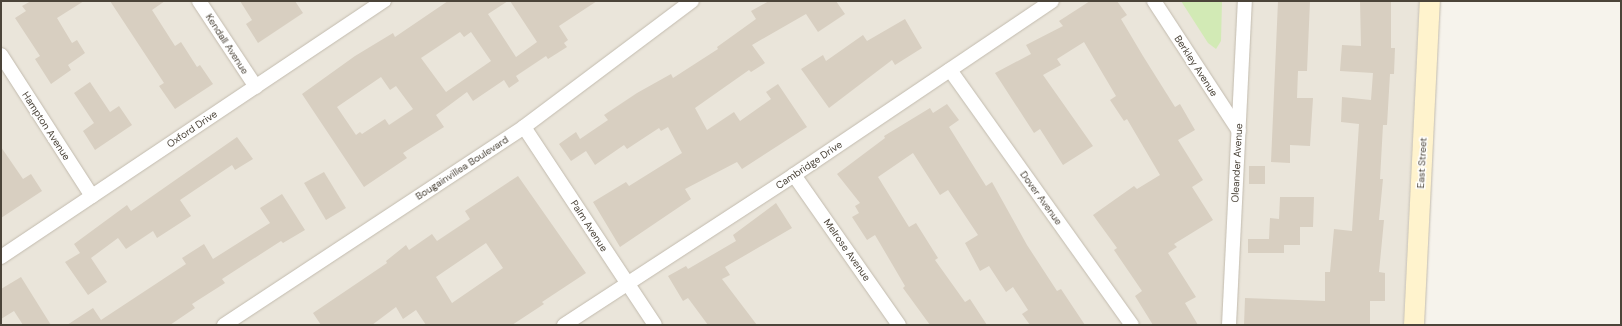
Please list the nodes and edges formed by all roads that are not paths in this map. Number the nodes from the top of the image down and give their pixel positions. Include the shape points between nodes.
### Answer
1 (199, 1) edge
2 (384, 1) edge
3 (1052, 1) edge
4 (1154, 1) edge
5 (1245, 1) edge
6 (1430, 1) edge
7 (685, 3) edge
8 (1, 55) edge
9 (950, 70) junction
10 (256, 87) junction
11 (524, 127) junction
12 (1238, 131) junction
13 (794, 175) junction
14 (92, 196) junction
15 (1, 257) edge
16 (627, 284) junction
17 (224, 325) edge
18 (564, 325) edge
19 (655, 325) edge
20 (899, 325) edge
21 (1132, 325) edge
22 (1229, 325) edge
23 (1414, 325) edge

1 - 10 street, Kendall Avenue
2 - 10 street, Oxford Drive
3 - 9 street, Cambridge Drive
4 - 12 street, Berkley Avenue
5 - 12 street, Oleander Avenue
6 - 23 main road, East Street
7 - 11 street, Bougainvillea Boulevard
8 - 14 street, Hampton Avenue
9 - 13 street, Cambridge Drive
9 - 21 street, Dover Avenue
10 - 14 street, Oxford Drive
11 - 16 street, Palm Avenue
11 - 17 street, Bougainvillea Boulevard
12 - 22 street, Oleander Avenue
13 - 16 street, Cambridge Drive
13 - 20 street, Melrose Avenue
14 - 15 street, Oxford Drive
16 - 18 street, Cambridge Drive
16 - 19 street, Palm Avenue

